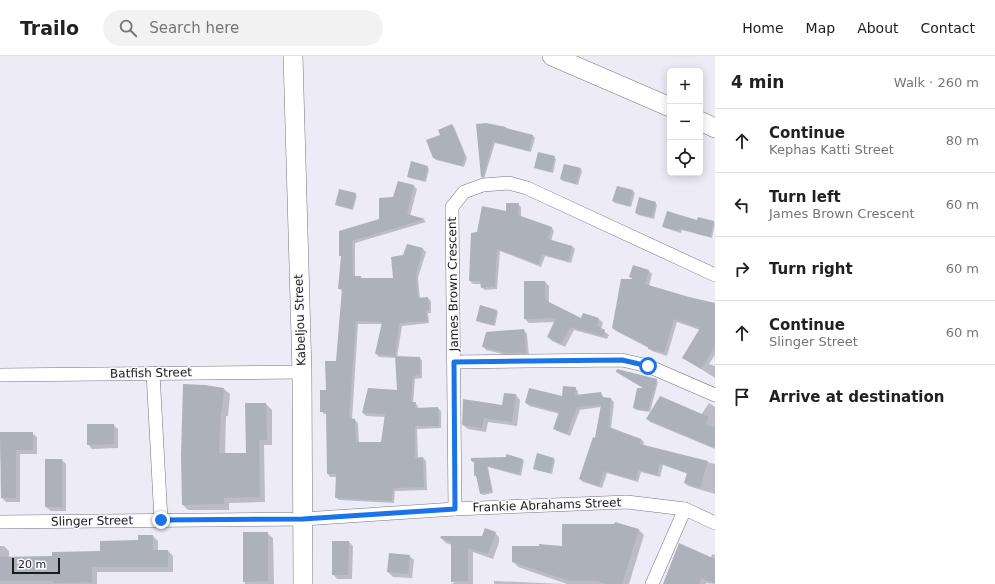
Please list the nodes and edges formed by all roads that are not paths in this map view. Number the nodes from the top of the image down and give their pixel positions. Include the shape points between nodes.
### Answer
1 (293, 56) edge
2 (552, 56) edge
3 (667, 107) edge
4 (703, 123) edge
5 (715, 128) edge
6 (715, 275) edge
7 (454, 362) junction
8 (302, 372) junction
9 (153, 373) junction
10 (0, 375) edge
11 (715, 396) edge
12 (455, 509) junction
13 (685, 509) junction
14 (303, 519) junction
15 (161, 520) junction
16 (0, 522) edge
17 (715, 523) edge
18 (303, 584) edge
19 (652, 584) edge

1 - 8 street, Kabeljou Street
2 - 3 street
4 - 5 street
6 - 7 street, James Brown Crescent via 527,188 509,183 483,185 464,192 452,207
7 - 11 street via 622,360 648,366
7 - 12 street, James Brown Crescent
8 - 9 street, Batfish Street
8 - 14 street, Kabeljou Street
9 - 10 street, Batfish Street
9 - 15 street
12 - 13 street, Frankie Abrahams Street via 627,502
12 - 14 street, Frankie Abrahams Street
13 - 17 street, Frankie Abrahams Street
13 - 19 street
14 - 15 street, Slinger Street
14 - 18 street, Kabeljou Street
15 - 16 street, Slinger Street

